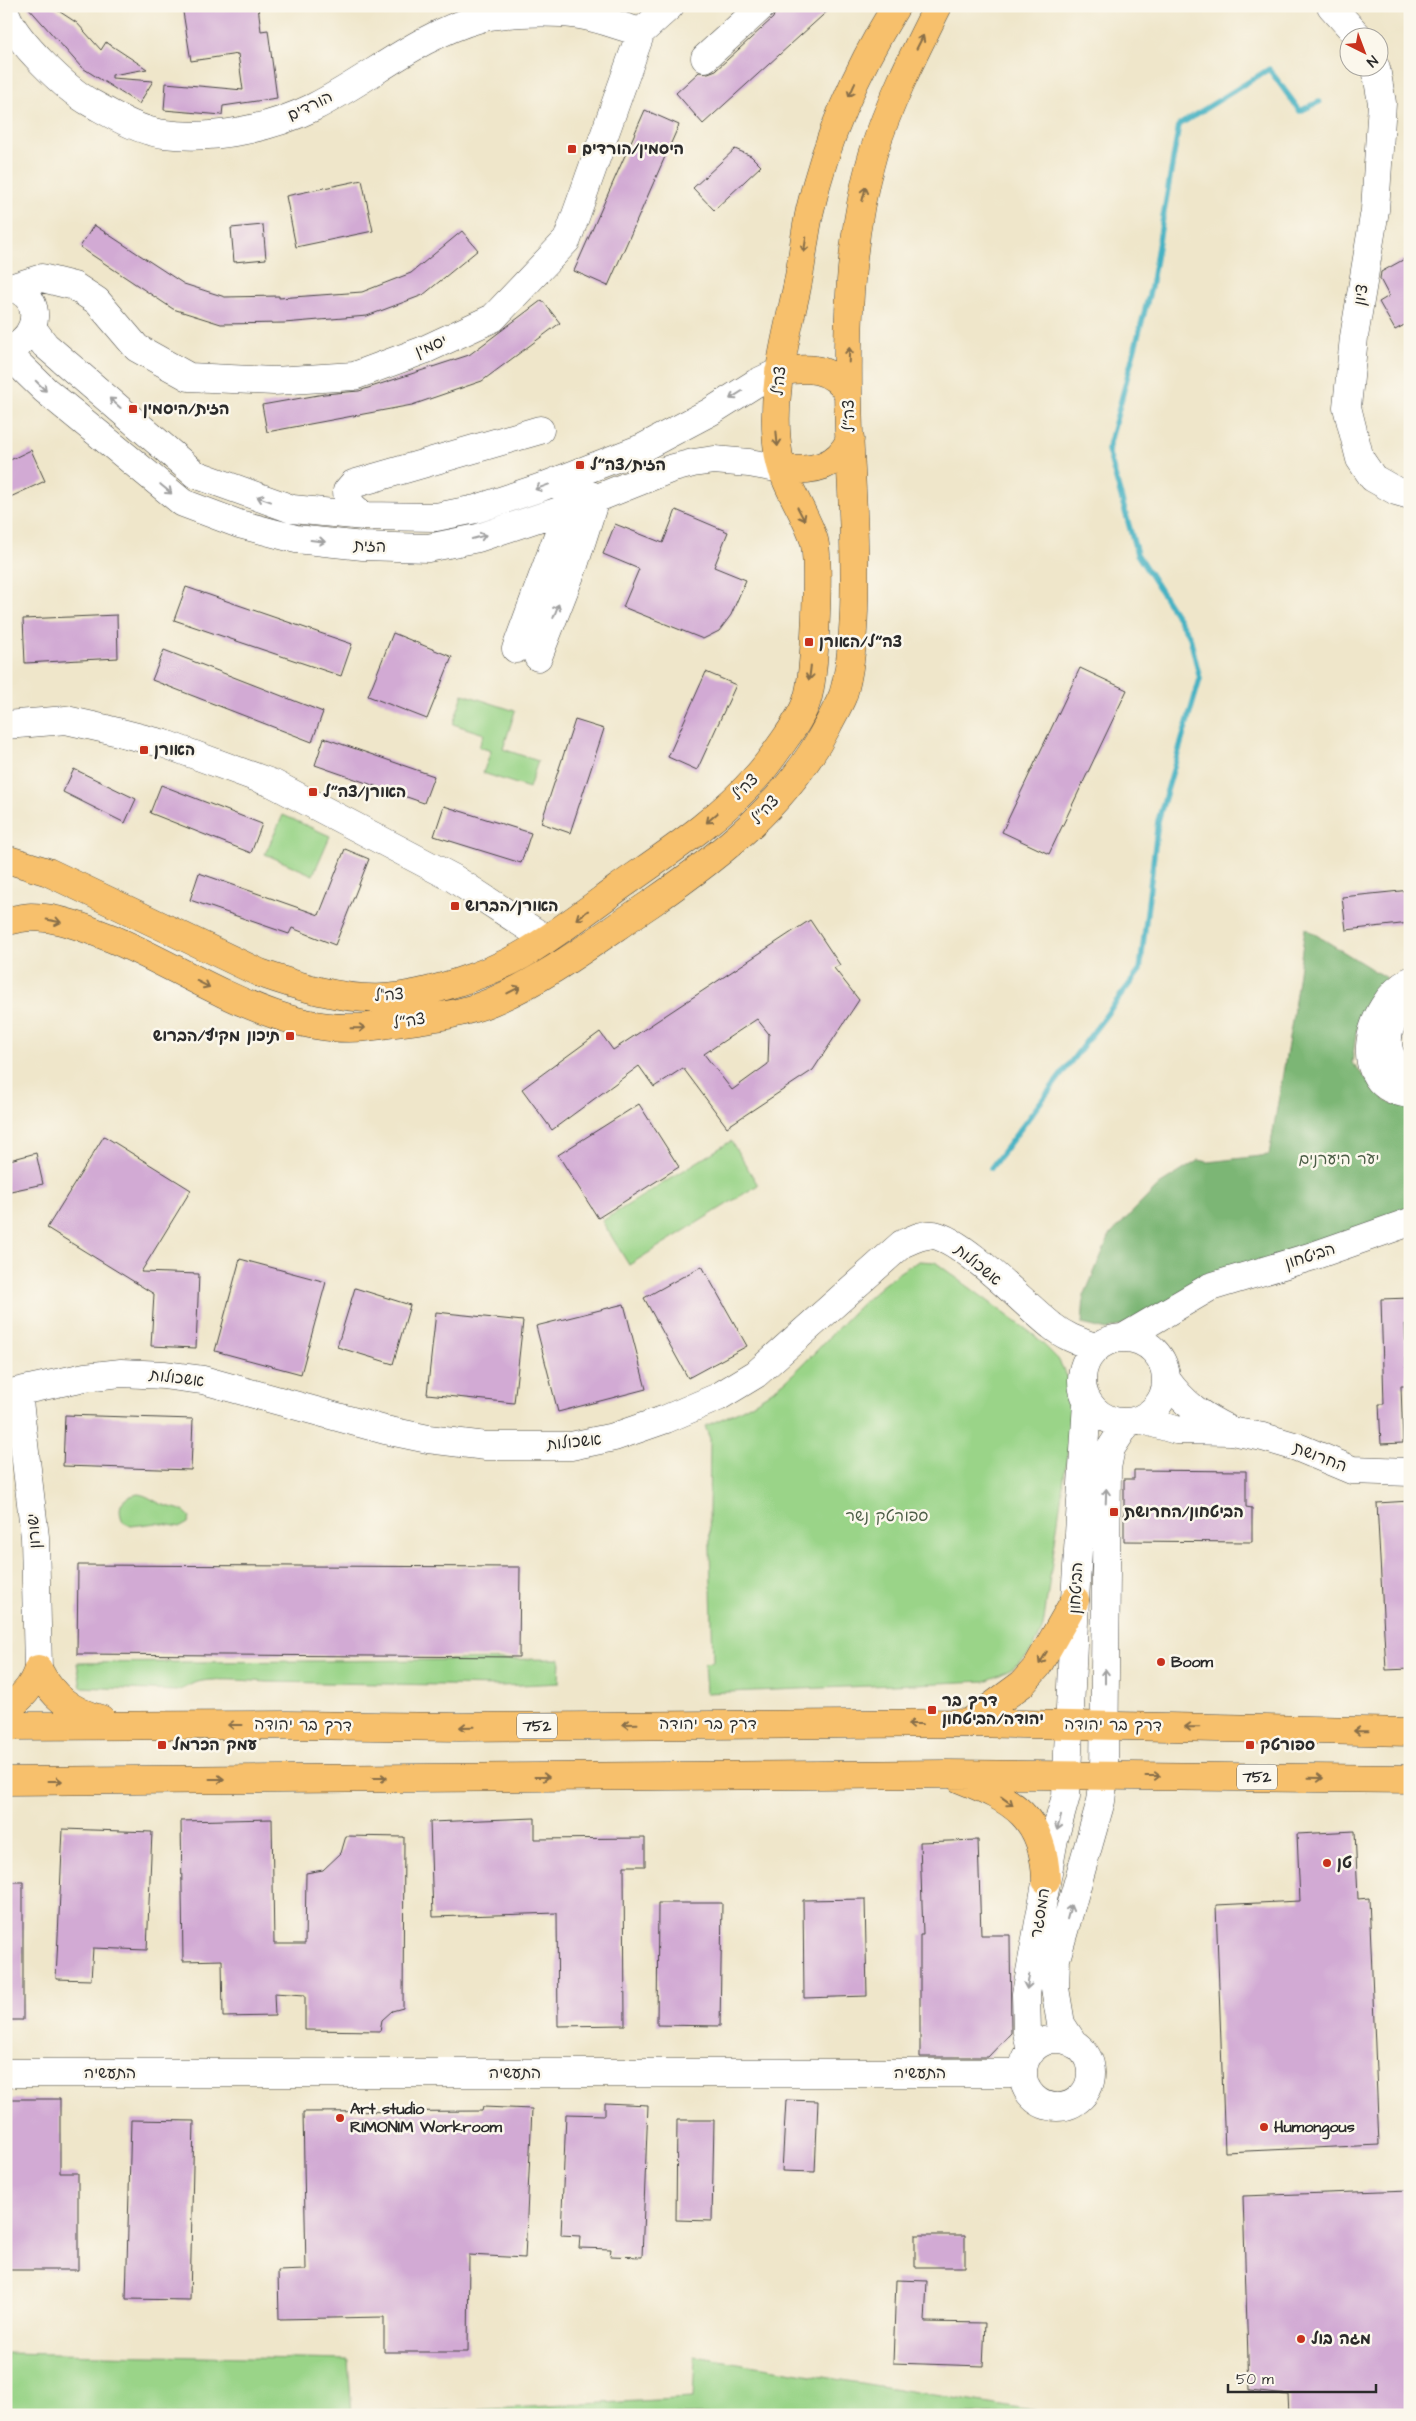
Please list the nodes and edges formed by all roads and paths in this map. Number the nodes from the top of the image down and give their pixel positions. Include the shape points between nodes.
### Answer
1 (670, 6) edge
2 (762, 6) edge
3 (896, 6) edge
4 (938, 6) edge
5 (1331, 6) edge
6 (6, 14) edge
7 (1351, 28) edge
8 (641, 32) junction
9 (705, 58) dead end
10 (1378, 78) edge
11 (74, 286) junction
12 (8, 288) edge
13 (34, 325) junction
14 (6, 347) edge
15 (6, 352) edge
16 (779, 372) junction
17 (848, 393) junction
18 (540, 430) dead end
19 (850, 439) junction
20 (782, 468) junction
21 (569, 477) junction
22 (1410, 495) edge
23 (594, 499) junction
24 (568, 508) junction
25 (364, 516) junction
26 (6, 725) edge
27 (6, 859) edge
28 (6, 921) edge
29 (546, 939) junction
30 (1410, 981) edge
31 (1410, 1006) edge
32 (1391, 1065) edge
33 (1410, 1094) edge
34 (1410, 1222) edge
35 (1184, 1303) junction
36 (1123, 1338) junction
37 (1090, 1358) junction
38 (1162, 1368) junction
39 (12, 1393) edge
40 (1087, 1402) junction
41 (1134, 1421) junction
42 (1231, 1430) junction
43 (1410, 1472) edge
44 (1075, 1600) junction
45 (38, 1670) junction
46 (6, 1710) edge
47 (969, 1724) junction
48 (126, 1725) junction
49 (1069, 1725) junction
50 (1106, 1725) junction
51 (6, 1726) edge
52 (1410, 1732) edge
53 (947, 1774) junction
54 (1066, 1775) junction
55 (1104, 1776) junction
56 (1410, 1779) edge
57 (6, 1781) edge
58 (1046, 1880) junction
59 (1074, 2044) junction
60 (1027, 2063) junction
61 (6, 2073) edge

1 - 8 street
2 - 9 street
3 -> 16 main road, צה"ל via 872,45 832,136 810,209
17 -> 4 main road, צה״ל via 851,295 859,215 874,152 907,67
5 - 7 street
6 - 8 street, הורדים via 29,48 76,95 123,121 162,134 207,135 259,128 314,107 424,40 482,18 533,13 579,15
8 - 11 street, יסמין via 567,240 494,318 424,350 354,376 274,381 189,377 137,348 97,301
10 - 22 street, ציון via 1382,103 1375,210 1354,337 1347,407 1360,459 1373,478
11 - 12 street, יסמין via 42,278
11 - 13 street via 52,303
12 - 13 street, הזית via 19,290 32,303
13 - 14 street via 20,343
25 -> 13 street, הזית via 292,509 195,474 45,345
15 -> 24 street, הזית via 45,390 182,503 238,524 296,539 428,548 478,538
16 - 17 main road via 809,368 820,370 835,378
16 -> 20 main road, צה"ל via 776,422
16 -> 21 street, הזית via 642,448
17 - 19 main road, צה״ל
18 - 25 street via 353,484 347,491 347,498 352,507
19 - 20 main road via 839,457 830,463 809,470
28 -> 19 main road, צה״ל via 30,917 87,928 139,950 210,987 282,1017 334,1028 368,1028 444,1015 488,1003 524,985 687,878 742,836 814,751 842,696 852,646 854,549
20 - 23 street, הזית via 714,460 693,463
20 -> 29 main road, צה"ל via 815,543 813,653 807,699 781,744 738,795 670,851
21 - 23 street
21 - 24 street
21 -> 25 street, הזית via 476,509 436,517
23 - 24 street, הזית
24 -> 23 street via 527,653 574,565
26 - 29 street via 66,720 165,744 274,784 453,878
27 - 29 main road, צה"ל via 48,872 260,973 290,984 344,995 381,998 418,993 458,982 524,954
30 - 32 street via 1392,994 1370,1034 1370,1050
31 - 32 street via 1395,1018 1389,1032
32 - 33 street via 1381,1081 1400,1093
34 - 35 street, הביטחון via 1210,1287
35 - 36 street, הביטחון
35 - 38 street, הביטחון via 1164,1340
36 - 37 street via 1109,1341
36 - 38 street via 1144,1343
37 - 39 street, אשכולות via 1074,1339 1054,1328 963,1250 933,1235 902,1244 756,1374 718,1397 614,1437 570,1446 486,1446 428,1439 203,1380 164,1375 121,1373 85,1376
37 - 40 street via 1081,1380
38 - 41 street via 1161,1399 1156,1407
38 - 42 street, החרושת via 1189,1407
39 - 45 street, ישורון via 35,1537
40 - 41 street via 1104,1418 1116,1422
40 - 44 street, הביטחון
41 - 42 street, החרושת via 1176,1430
50 -> 41 street, הביטחון via 1107,1468 1111,1448
42 - 43 street, החרושת via 1297,1447 1352,1470
44 -> 47 main road via 1037,1667 1022,1684
44 - 49 street, הביטחון
45 - 46 main road via 27,1691
45 - 48 main road via 49,1688 65,1704 94,1717
47 -> 48 main road, דרך בר יהודה / 752
47 - 49 main road, דרך בר יהודה / 752
48 - 51 main road, דרך בר יהודה / 752
49 - 50 main road, דרך בר יהודה / 752
49 - 54 street, הביטחון
52 -> 50 main road, דרך בר יהודה / 752
50 - 55 street, הביטחון
53 - 54 main road, 752
57 -> 53 main road, 752
53 -> 58 main road via 997,1794 1022,1814 1040,1842
54 - 55 main road, 752
54 -> 58 street, המסגר via 1066,1796
55 -> 56 main road, 752
59 -> 55 street, המסגר via 1061,2024 1055,1988 1056,1959 1101,1801
58 -> 60 street, המסגר via 1026,1994
59 - 60 street via 1049,2040 1039,2045
59 - 60 street, המסגר via 1086,2056 1091,2078 1081,2097 1072,2103 1062,2107 1040,2102 1028,2090
60 - 61 street, התעשיה

